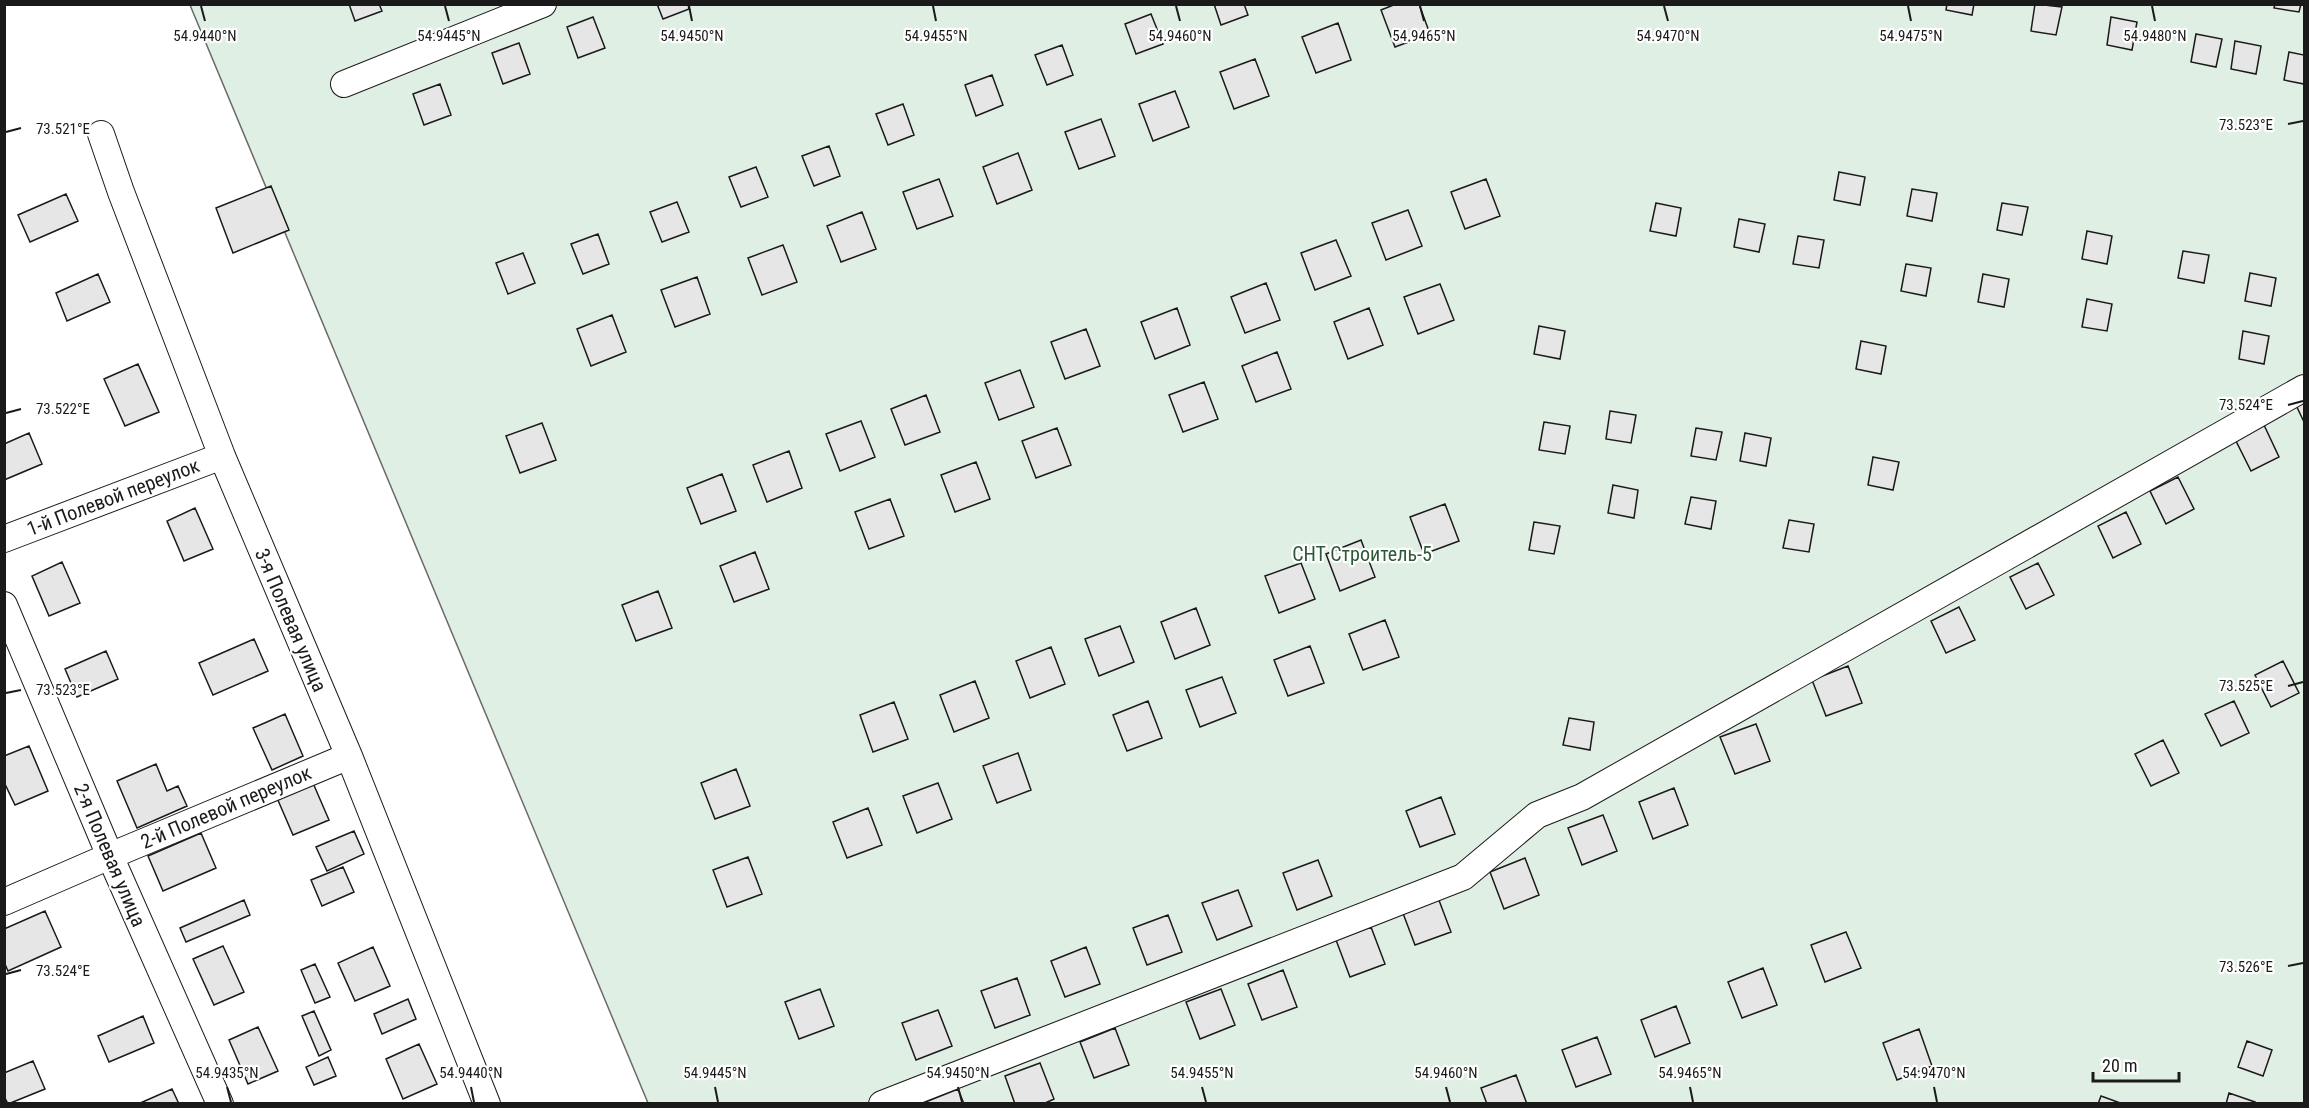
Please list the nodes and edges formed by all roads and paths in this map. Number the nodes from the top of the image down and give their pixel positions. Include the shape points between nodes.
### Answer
1 (543, 4) edge
2 (345, 84) dead end
3 (101, 134) dead end
4 (2304, 388) edge
5 (222, 456) junction
6 (4, 539) edge
7 (4, 606) edge
8 (349, 756) junction
9 (110, 856) junction
10 (4, 902) edge
11 (220, 1104) edge
12 (487, 1104) edge
13 (882, 1104) edge

1 - 2 street
3 - 5 street, 3-я Полевая улица
4 - 13 street via 1582,797 1537,816 1463,877
5 - 6 street, 1-й Полевой переулок
5 - 8 street, 3-я Полевая улица
7 - 9 street, 2-я Полевая улица
8 - 9 street, 2-й Полевой переулок
8 - 12 street, 3-я Полевая улица
9 - 10 street, 2-й Полевой переулок
9 - 11 street, 2-я Полевая улица

